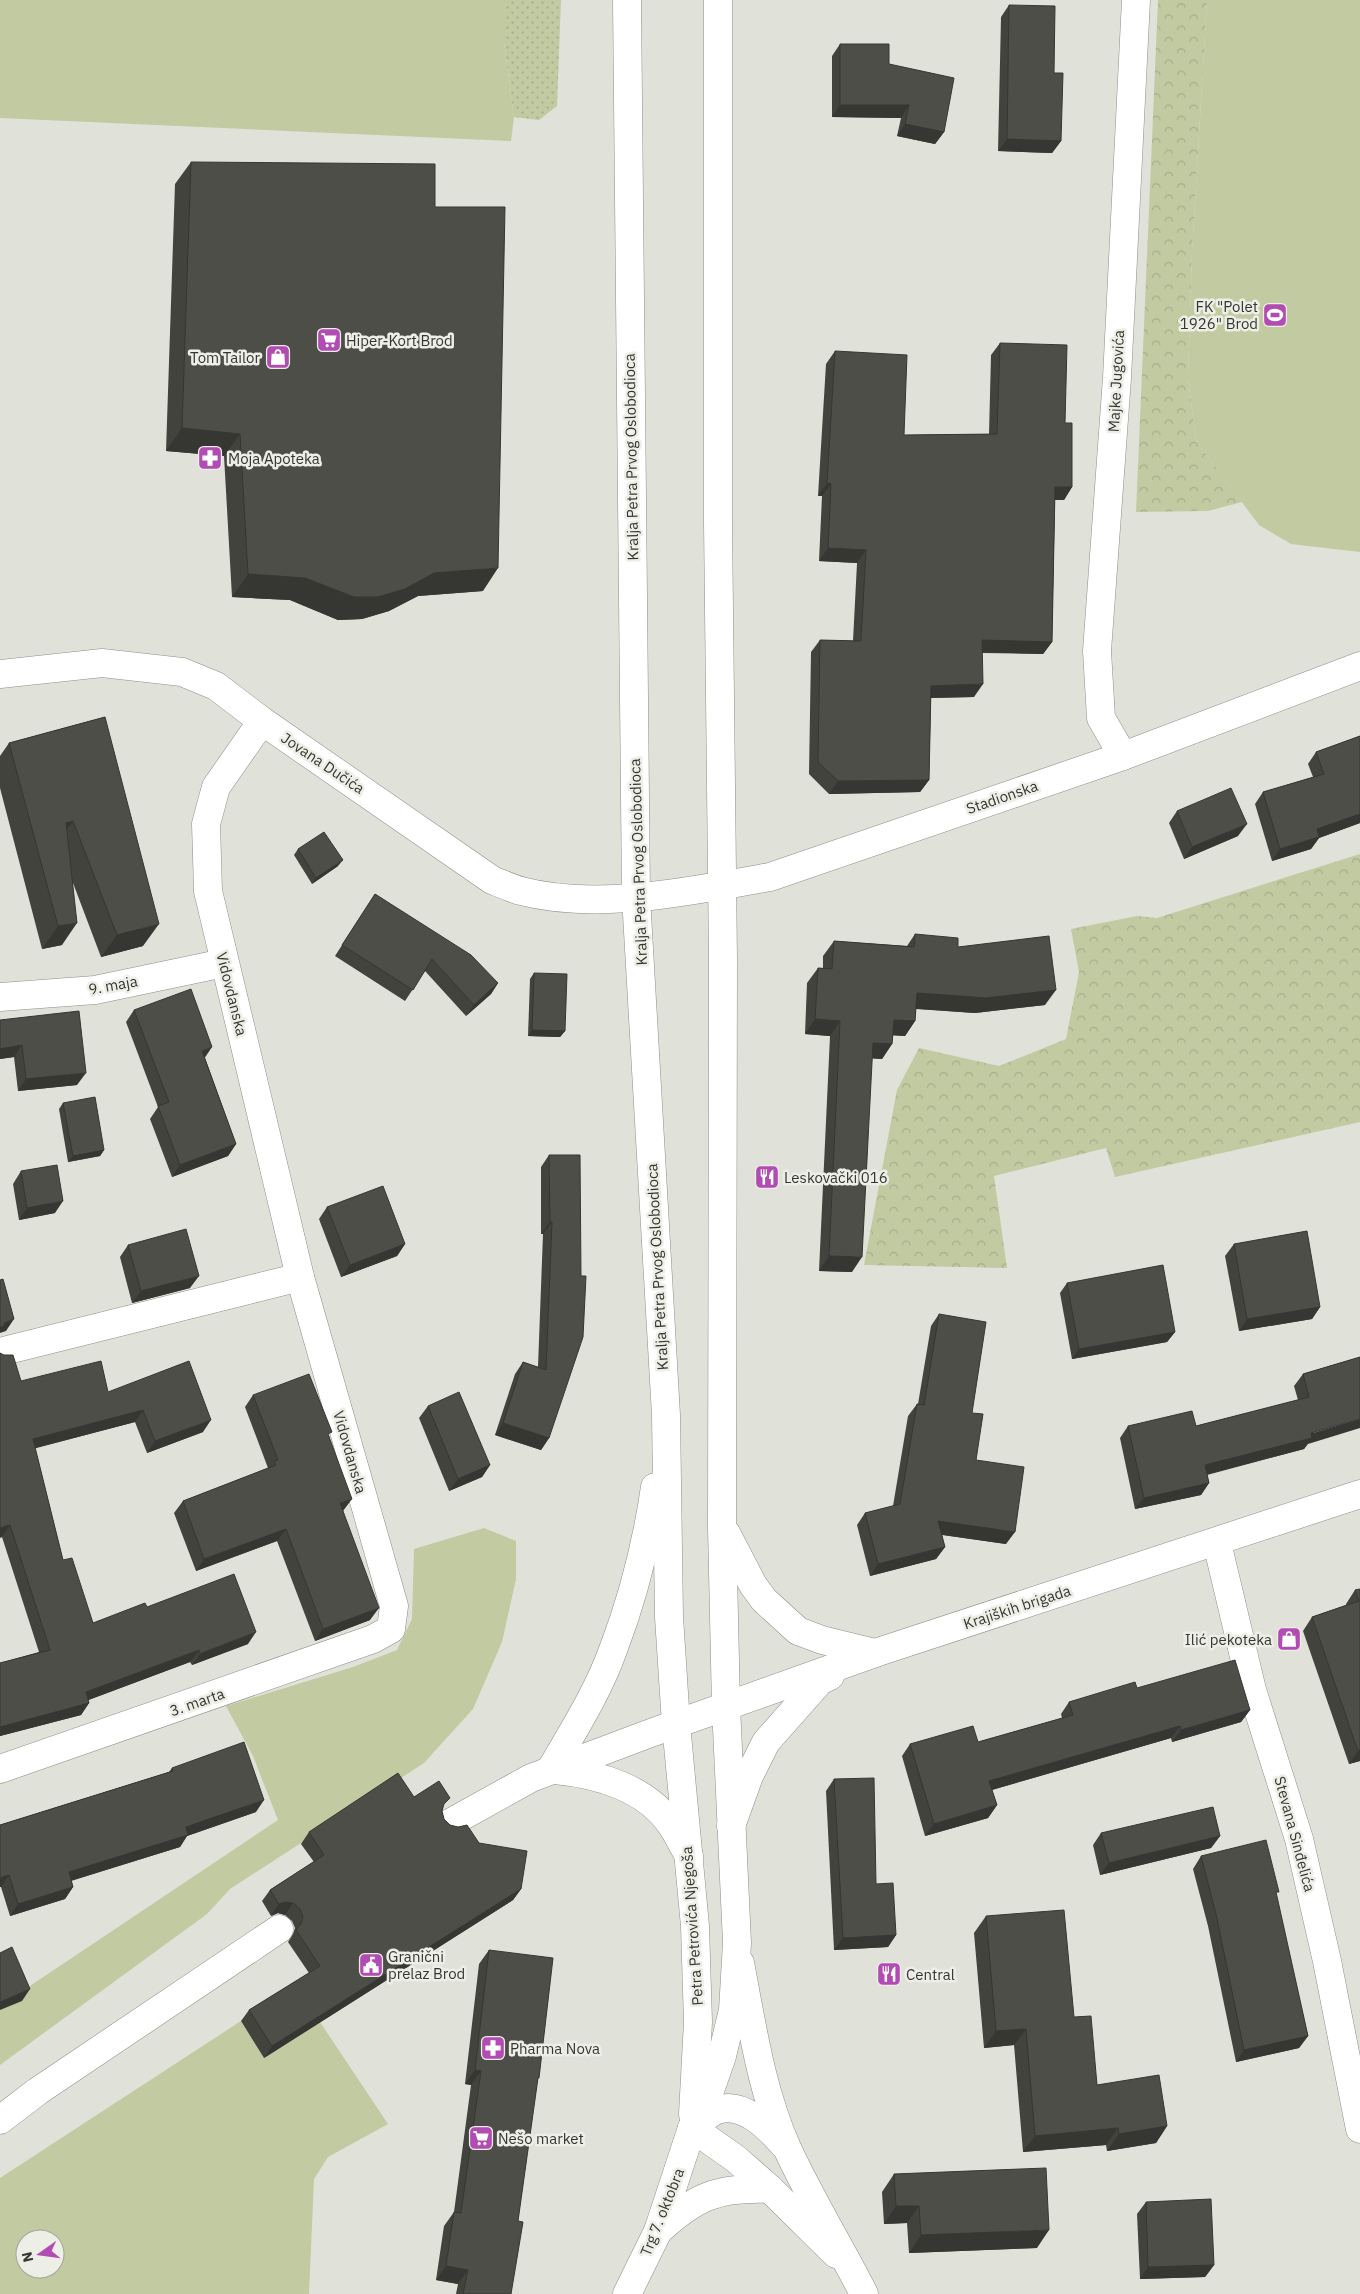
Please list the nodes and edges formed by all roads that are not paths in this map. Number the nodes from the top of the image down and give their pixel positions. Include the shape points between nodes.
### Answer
1 (627, 0) edge
2 (718, 0) edge
3 (1136, 0) edge
4 (1360, 666) edge
5 (0, 674) edge
6 (262, 721) junction
7 (1123, 756) junction
8 (722, 886) junction
9 (636, 897) junction
10 (224, 963) junction
11 (0, 997) edge
12 (300, 1277) junction
13 (0, 1352) edge
14 (666, 1415) junction
15 (1360, 1494) edge
16 (722, 1527) junction
17 (1217, 1543) junction
18 (392, 1629) joint
19 (875, 1653) junction
20 (726, 1706) junction
21 (676, 1724) junction
22 (0, 1769) edge
23 (551, 1769) junction
24 (450, 1823) edge
25 (731, 1826) junction
26 (689, 1856) junction
27 (279, 1929) dead end
28 (737, 1943) junction
29 (0, 2120) edge
30 (692, 2128) junction
31 (1360, 2129) edge
32 (787, 2148) junction
33 (770, 2189) junction
34 (658, 2231) junction
35 (850, 2267) junction
36 (627, 2294) edge
37 (864, 2294) edge

1 - 9 street, Kralja Petra Prvog Oslobodioca
2 - 8 street
3 - 7 street, Majke Jugovića via 1117,378 1097,651 1101,718
4 - 7 street, Stadionska
5 - 6 street, Jovana Dučića via 102,662 182,672 216,686
6 - 9 street, Jovana Dučića via 492,880 521,891 562,897
6 - 10 street, Vidovdanska via 216,787 206,824 208,891
7 - 8 street, Stadionska via 770,877
8 - 9 street, Stadionska
8 - 16 street
9 - 14 street, Kralja Petra Prvog Oslobodioca
10 - 11 street, 9. maja via 95,990
10 - 12 street, Vidovdanska
12 - 13 street
12 - 18 street, Vidovdanska via 394,1606
14 - 21 street, Kralja Petra Prvog Oslobodioca via 669,1617
14 - 23 street via 653,1501 634,1588 613,1652
15 - 17 street, Krajiških brigada
16 - 19 street via 753,1585 764,1600 798,1631
16 - 20 street
17 - 19 street, Krajiških brigada
17 - 31 street, Stevana Sinđelića via 1252,1690 1299,1838
18 - 22 street, 3. marta via 364,1642
19 - 20 street, Krajiških brigada
19 - 25 street via 820,1681 766,1742 749,1776
20 - 21 street, Krajiških brigada
20 - 25 street
21 - 23 street, Krajiških brigada
21 - 26 street, Petra Petrovića Njegoša
23 - 24 street, Krajiških brigada
23 - 26 street via 580,1772 612,1781 634,1792 672,1825
25 - 28 street
26 - 30 street, Petra Petrovića Njegoša via 698,2022
27 - 29 street
28 - 30 street via 732,2010 722,2056
28 - 32 street via 755,2045
30 - 32 street via 717,2110 733,2108 767,2126
30 - 33 street via 736,2159
30 - 34 street, Trg 7. oktobra
32 - 35 street
33 - 34 street via 721,2191 679,2212
33 - 35 street
34 - 36 street, Trg 7. oktobra
35 - 37 street

